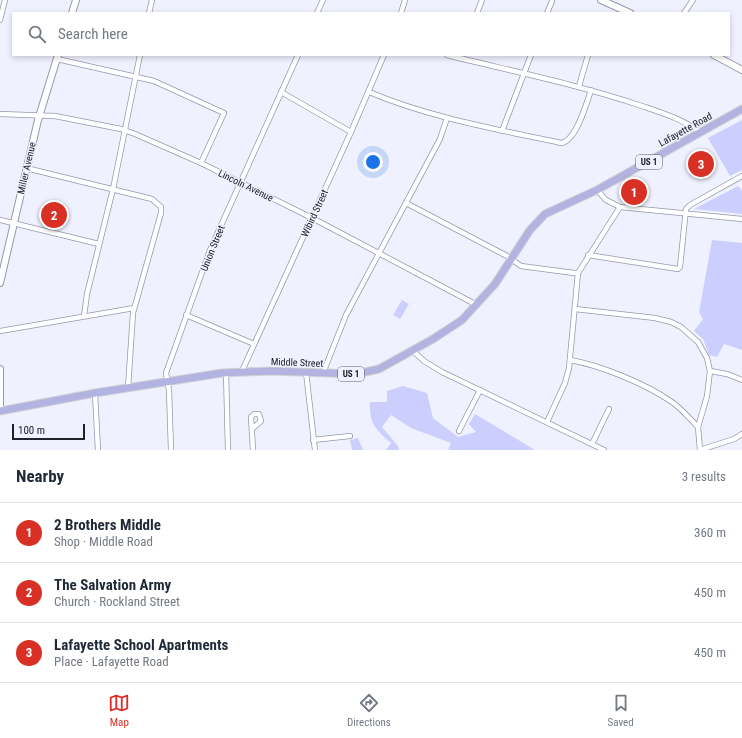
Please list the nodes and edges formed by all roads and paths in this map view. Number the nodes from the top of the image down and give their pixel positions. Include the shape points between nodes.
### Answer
1 (5, 0) edge
2 (76, 0) edge
3 (152, 0) edge
4 (323, 0) edge
5 (405, 0) edge
6 (482, 0) edge
7 (601, 0) edge
8 (693, 0) edge
9 (552, 1) edge
10 (72, 12) edge
11 (149, 12) edge
12 (317, 12) edge
13 (400, 12) edge
14 (477, 12) edge
15 (547, 12) edge
16 (628, 12) edge
17 (685, 12) edge
18 (0, 20) edge
19 (140, 56) edge
20 (298, 56) edge
21 (384, 56) edge
22 (459, 56) edge
23 (531, 56) edge
24 (588, 56) edge
25 (716, 56) edge
26 (58, 57) edge
27 (742, 70) edge
28 (524, 73) junction
29 (135, 76) junction
30 (579, 86) junction
31 (591, 90) junction
32 (281, 92) junction
33 (369, 92) junction
34 (742, 109) edge
35 (0, 114) edge
36 (39, 115) junction
37 (447, 118) junction
38 (125, 130) junction
39 (351, 132) junction
40 (502, 132) junction
41 (700, 132) junction
42 (201, 163) junction
43 (26, 168) junction
44 (742, 176) edge
45 (240, 182) junction
46 (112, 189) junction
47 (597, 190) junction
48 (406, 203) junction
49 (620, 207) junction
50 (685, 213) junction
51 (312, 218) junction
52 (742, 219) edge
53 (0, 220) edge
54 (14, 223) junction
55 (99, 244) junction
56 (379, 252) junction
57 (588, 255) junction
58 (511, 259) junction
59 (578, 273) junction
60 (0, 283) edge
61 (477, 305) junction
62 (134, 308) junction
63 (575, 309) junction
64 (186, 315) junction
65 (84, 316) junction
66 (0, 331) edge
67 (254, 344) junction
68 (412, 351) junction
69 (570, 360) junction
70 (0, 369) edge
71 (242, 371) junction
72 (710, 371) junction
73 (226, 372) junction
74 (306, 372) junction
75 (323, 373) junction
76 (742, 380) edge
77 (167, 381) junction
78 (128, 388) junction
79 (480, 390) junction
80 (95, 393) junction
81 (0, 407) edge
82 (609, 409) dead end
83 (0, 411) edge
84 (547, 422) junction
85 (698, 427) junction
86 (252, 428) dead end
87 (459, 431) dead end
88 (742, 434) edge
89 (350, 436) dead end
90 (313, 440) junction
91 (592, 444) junction
92 (98, 450) edge
93 (171, 450) edge
94 (228, 450) edge
95 (253, 450) edge
96 (314, 450) edge
97 (604, 450) edge
98 (700, 450) edge

1 - 18 street
2 - 10 main road
3 - 11 street
4 - 12 street
5 - 13 street
6 - 14 street
7 - 16 main road
8 - 17 street
9 - 15 street
19 - 29 street
20 - 32 street, Union Street
21 - 33 street, Wibird Street
22 - 28 street
23 - 28 street
24 - 30 street
25 - 27 main road
26 - 29 street
26 - 36 main road, Miller Avenue
28 - 30 street
28 - 40 street
29 - 38 street
29 - 42 street via 154,81 224,113
30 - 31 street
31 - 40 street via 575,130 564,143
31 - 41 street via 656,111
32 - 39 street
32 - 45 street, Union Street
33 - 37 street
33 - 39 street, Wibird Street
34 - 41 main road, Lafayette Road / US 1
35 - 36 street, Lincoln Avenue
36 - 38 street, Lincoln Avenue
36 - 43 main road, Miller Avenue
37 - 40 street
37 - 48 street via 440,139
38 - 42 street, Lincoln Avenue
38 - 46 street
39 - 51 street, Wibird Street
41 - 47 main road, Lafayette Road / US 1
42 - 45 street, Lincoln Avenue
43 - 46 street
43 - 54 main road, Miller Avenue
44 - 50 street via 690,205
45 - 51 street, Lincoln Avenue
45 - 64 street, Union Street via 210,250
46 - 55 street
46 - 62 street via 152,199 160,204 162,210
47 - 49 street via 606,200
47 - 58 main road, Middle Street / US 1 via 545,214 530,230
48 - 56 street
48 - 58 street
49 - 50 street
49 - 57 street
50 - 52 street
50 - 57 street via 678,269
51 - 56 street, Lincoln Avenue
51 - 67 street, Wibird Street
53 - 54 street
54 - 55 street
54 - 60 main road, Miller Avenue
55 - 65 street
56 - 61 street, Lincoln Avenue
56 - 75 street via 343,322
57 - 59 street
58 - 59 street via 525,267
58 - 61 main road, Middle Street / US 1
59 - 63 street
61 - 68 main road, Middle Street / US 1 via 454,326
62 - 65 street
62 - 78 street via 130,328
63 - 69 street
63 - 72 street via 655,318 682,327 698,342 707,358
64 - 67 street
64 - 77 street, Union Street via 166,373
65 - 66 street
67 - 71 street, Wibird Street
68 - 75 main road, Middle Street / US 1 via 368,372
68 - 79 street via 430,365
69 - 84 street via 565,383
69 - 85 street via 611,372 657,393 676,406
70 - 81 main road
71 - 73 main road, Middle Street / US 1
71 - 74 main road, Middle Street / US 1
72 - 76 street
72 - 85 street via 707,396
73 - 77 main road, Middle Street / US 1
73 - 94 street
74 - 75 main road, Middle Street / US 1
74 - 90 street
77 - 78 main road, Middle Street / US 1
77 - 93 street, Union Street
78 - 80 main road, Middle Street / US 1
79 - 84 street
79 - 87 street
80 - 83 main road, Middle Street / US 1
80 - 92 street
82 - 91 street
84 - 91 street
85 - 98 street
86 - 95 street
88 - 98 street
89 - 90 street
90 - 96 street
91 - 97 street

